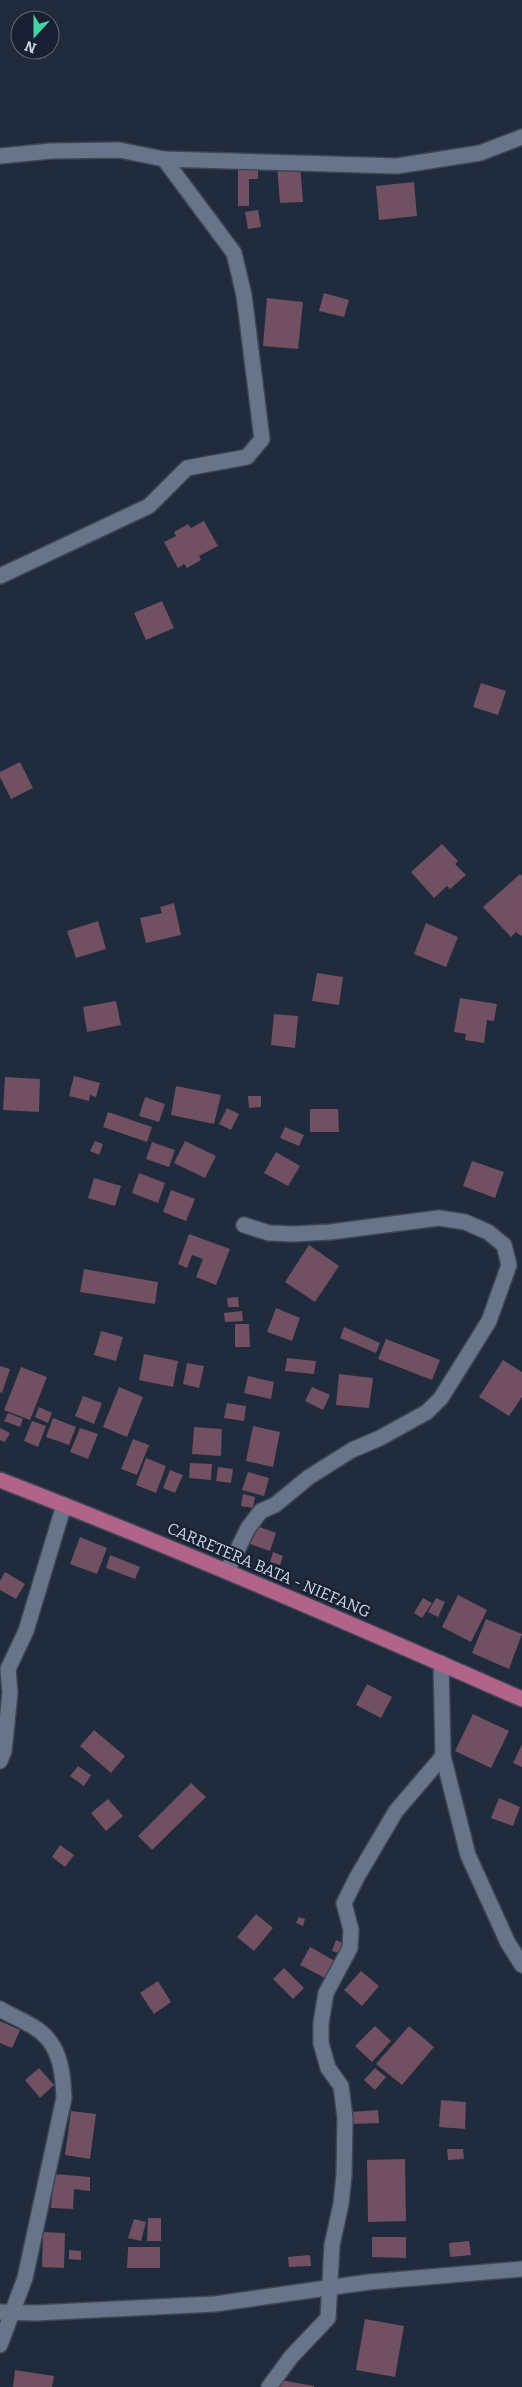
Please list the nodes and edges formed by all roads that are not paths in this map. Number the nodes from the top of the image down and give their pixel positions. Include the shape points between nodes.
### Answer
1 (522, 138) edge
2 (0, 156) edge
3 (164, 159) junction
4 (0, 576) edge
5 (244, 1225) dead end
6 (0, 1480) edge
7 (64, 1505) junction
8 (227, 1571) junction
9 (441, 1663) junction
10 (522, 1699) edge
11 (443, 1756) junction
12 (0, 1761) edge
13 (522, 1966) edge
14 (0, 1999) edge
15 (4, 2012) edge
16 (522, 2269) edge
17 (331, 2288) junction
18 (7, 2312) edge
19 (0, 2345) edge
20 (269, 2387) edge

1 - 3 street via 480,153 397,166
2 - 3 street via 119,150
3 - 4 street via 234,253 244,295 262,439 248,457 187,468 149,506
5 - 8 street via 269,1233 294,1234 438,1218 465,1222 488,1232 504,1244 508,1265 488,1321 434,1405 388,1434 352,1450 309,1477 275,1505 261,1511 248,1528
6 - 7 main road, CARRETERA BATA - NIEFANG
7 - 8 main road, CARRETERA BATA - NIEFANG
7 - 12 street via 26,1631 8,1669 10,1693 4,1751
8 - 9 main road, CARRETERA BATA - NIEFANG
9 - 10 main road, CARRETERA BATA - NIEFANG
9 - 11 street
11 - 13 street via 468,1855 508,1943
11 - 17 street via 396,1811 344,1903 351,1930 350,1948 326,1993 321,2033 328,2068 342,2086 345,2118 344,2174 332,2245
14 - 15 street
15 - 18 street via 42,2033 57,2054 63,2073 64,2098 25,2278
16 - 17 street
17 - 18 street via 215,2304
17 - 20 street via 328,2318 291,2357
18 - 19 street

